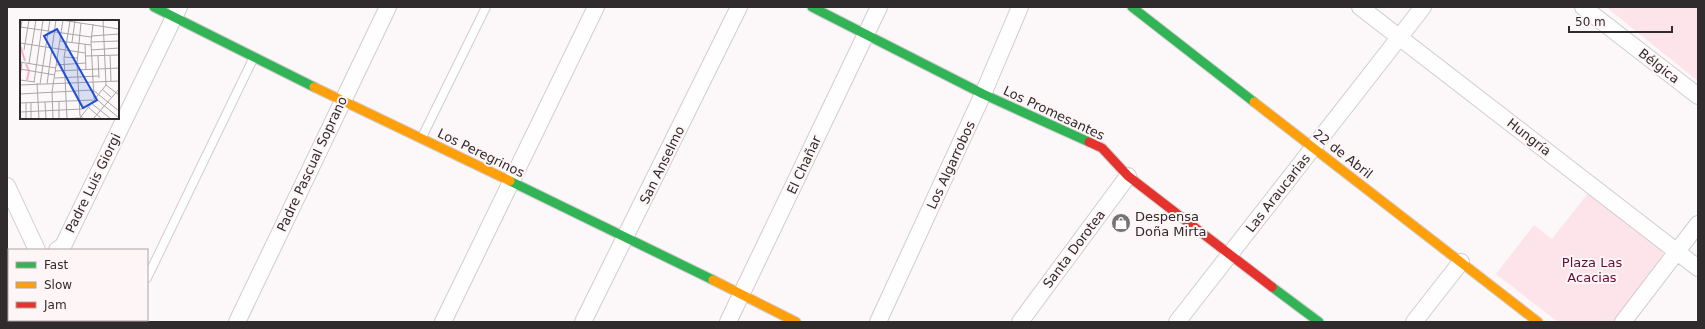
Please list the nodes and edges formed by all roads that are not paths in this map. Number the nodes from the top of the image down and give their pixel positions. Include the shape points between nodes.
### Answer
1 (154, 7) edge
2 (388, 7) edge
3 (486, 7) edge
4 (596, 7) edge
5 (739, 7) edge
6 (812, 7) edge
7 (879, 7) edge
8 (1020, 7) edge
9 (1132, 7) edge
10 (1360, 7) edge
11 (1423, 7) edge
12 (1583, 7) edge
13 (177, 12) edge
14 (866, 34) junction
15 (1399, 38) junction
16 (254, 56) junction
17 (984, 94) junction
18 (1698, 96) edge
19 (343, 100) junction
20 (421, 138) junction
21 (1314, 148) junction
22 (1128, 176) junction
23 (511, 182) junction
24 (9, 195) edge
25 (1698, 224) edge
26 (627, 238) junction
27 (36, 249) edge
28 (58, 249) edge
29 (1677, 252) junction
30 (1230, 256) junction
31 (1461, 262) junction
32 (1698, 268) edge
33 (148, 276) edge
34 (742, 294) junction
35 (237, 322) edge
36 (443, 322) edge
37 (584, 322) edge
38 (728, 322) edge
39 (796, 322) edge
40 (878, 322) edge
41 (1020, 322) edge
42 (1177, 322) edge
43 (1319, 322) edge
44 (1414, 322) edge
45 (1538, 322) edge
46 (1623, 322) edge

1 - 13 street, Los Peregrinos
2 - 19 street, Padre Pascual Soprano
3 - 20 lane
4 - 23 street
5 - 26 street, San Anselmo
6 - 14 street, Los Promesantes
7 - 14 street, El Chañar
8 - 17 street, Los Algarrobos
9 - 21 street, 22 de Abril
10 - 15 street, Hungría
11 - 15 street, Las Araucarias
12 - 18 street, Bélgica
13 - 16 street, Los Peregrinos
13 - 28 street, Padre Luis Giorgi via 63,246
14 - 17 street, Los Promesantes
14 - 34 street, El Chañar
15 - 21 street, Las Araucarias
15 - 29 street, Hungría
16 - 19 street, Los Peregrinos
16 - 33 lane
17 - 22 street, Los Promesantes via 1102,148
17 - 40 street, Los Algarrobos
19 - 20 street, Los Peregrinos
19 - 35 street, Padre Pascual Soprano
20 - 23 street, Los Peregrinos
21 - 30 street, Las Araucarias
21 - 31 street, 22 de Abril
22 - 30 street, Los Promesantes
22 - 41 street, Santa Dorotea
23 - 26 street, Los Peregrinos
23 - 36 street
24 - 27 street
25 - 29 street
26 - 34 street, Los Peregrinos
26 - 37 street, San Anselmo
29 - 32 street, Hungría
29 - 46 street
30 - 42 street, Las Araucarias
30 - 43 street, Los Promesantes
31 - 44 street
31 - 45 street, 22 de Abril
34 - 38 street, El Chañar
34 - 39 street, Los Peregrinos

